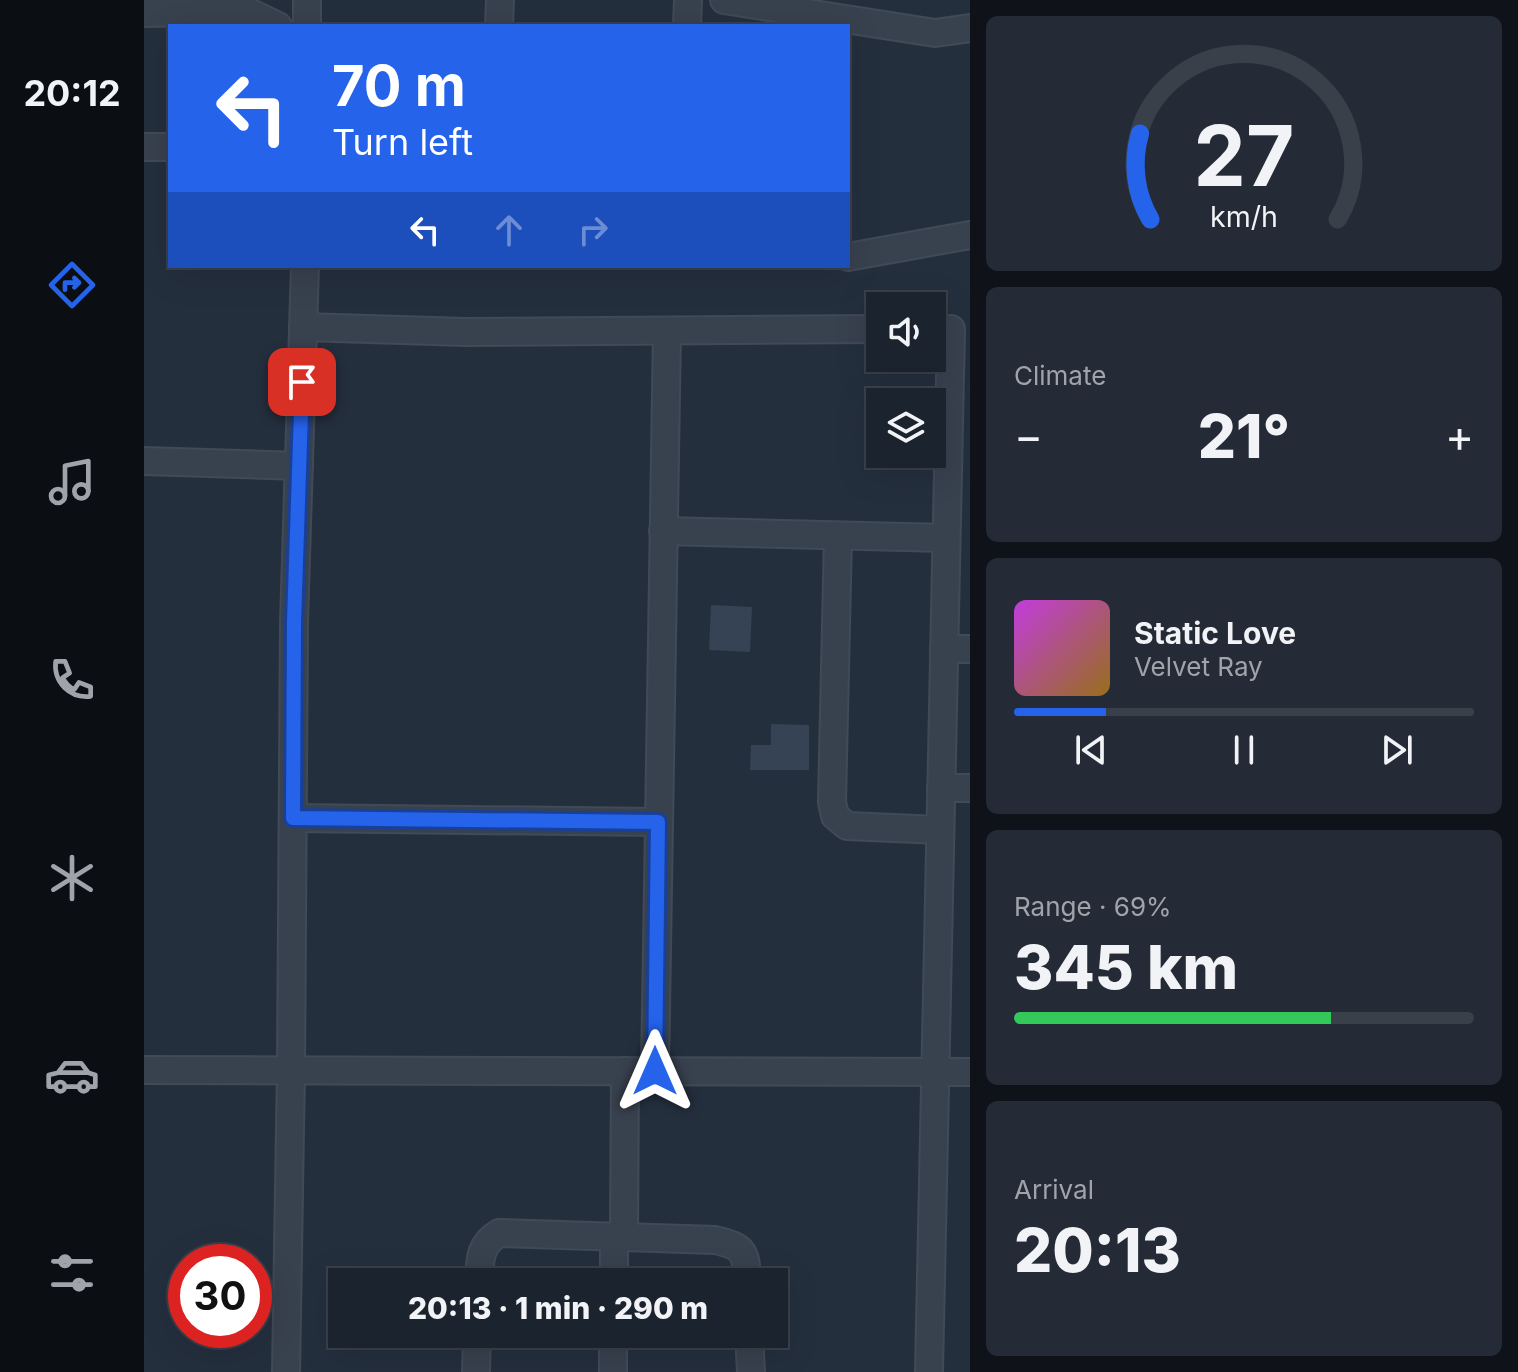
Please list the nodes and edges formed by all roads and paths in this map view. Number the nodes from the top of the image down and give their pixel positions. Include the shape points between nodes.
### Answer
1 (307, 0) edge
2 (500, 0) edge
3 (688, 0) edge
4 (724, 0) edge
5 (235, 6) edge
6 (862, 11) edge
7 (144, 13) edge
8 (274, 24) edge
9 (307, 24) edge
10 (499, 24) edge
11 (687, 24) edge
12 (970, 28) edge
13 (144, 147) edge
14 (168, 147) edge
15 (970, 235) edge
16 (850, 257) edge
17 (305, 268) edge
18 (303, 327) junction
19 (866, 329) edge
20 (951, 329) edge
21 (667, 331) junction
22 (144, 461) edge
23 (299, 466) junction
24 (959, 479) edge
25 (663, 531) junction
26 (838, 536) junction
27 (946, 538) junction
28 (957, 649) edge
29 (941, 788) junction
30 (970, 788) edge
31 (293, 818) junction
32 (658, 822) junction
33 (940, 830) junction
34 (144, 1070) edge
35 (291, 1070) junction
36 (625, 1071) junction
37 (655, 1071) junction
38 (935, 1072) junction
39 (970, 1072) edge
40 (619, 1236) junction
41 (480, 1268) edge
42 (616, 1268) edge
43 (746, 1268) edge
44 (477, 1348) edge
45 (613, 1348) edge
46 (750, 1348) edge
47 (286, 1372) edge
48 (476, 1372) edge
49 (613, 1372) edge
50 (751, 1372) edge
51 (929, 1372) edge

1 - 9 street
2 - 10 street
3 - 11 street
4 - 6 street
5 - 7 street
5 - 8 street
6 - 12 street via 935,33
13 - 14 street
15 - 16 street
17 - 18 street
18 - 21 street
18 - 23 street
19 - 21 street
20 - 24 street
21 - 25 street
22 - 23 street
23 - 31 street
24 - 27 street
25 - 26 street
25 - 32 street
26 - 27 street
26 - 33 street via 835,816 847,826
27 - 28 street
28 - 29 street
29 - 30 street
29 - 33 street
31 - 32 street
31 - 35 street
32 - 37 street
33 - 38 street
34 - 35 street
35 - 36 street
35 - 47 street
36 - 37 street
36 - 40 street
37 - 38 street
38 - 39 street
38 - 51 street
40 - 41 street via 499,1233 489,1238 480,1254
40 - 42 street
40 - 43 street via 730,1243 741,1249
44 - 48 street
45 - 49 street
46 - 50 street

